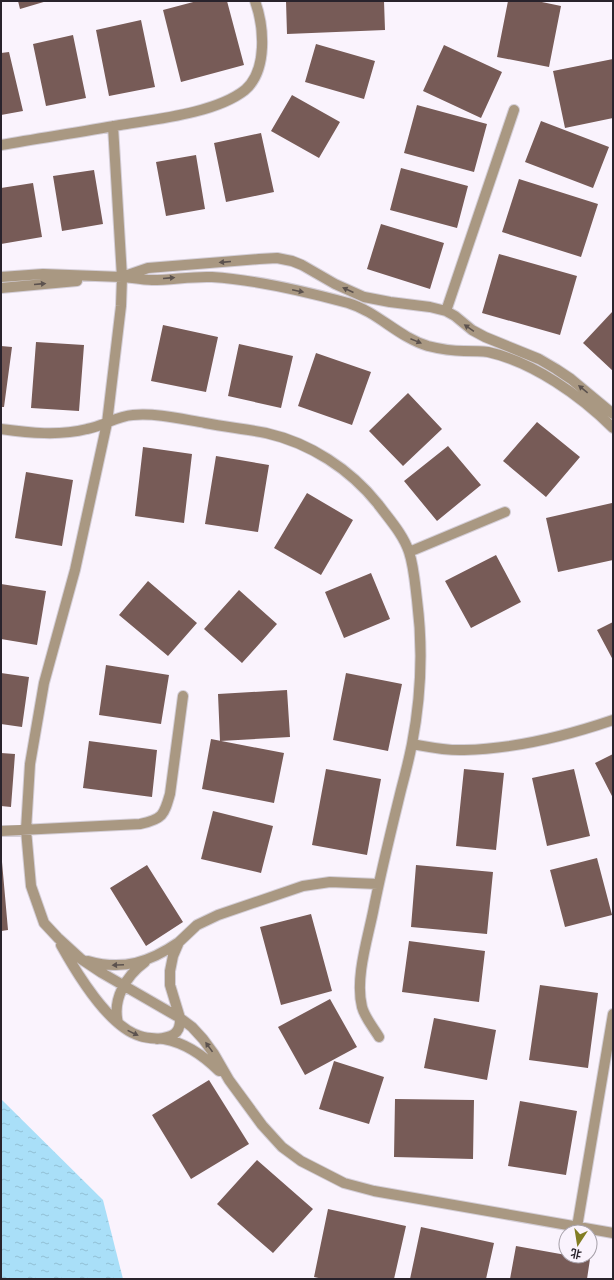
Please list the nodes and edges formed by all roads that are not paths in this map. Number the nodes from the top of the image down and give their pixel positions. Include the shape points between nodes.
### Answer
1 (255, 1) edge
2 (514, 110) dead end
3 (113, 126) junction
4 (1, 145) edge
5 (1, 277) edge
6 (122, 277) junction
7 (1, 288) edge
8 (446, 311) junction
9 (613, 414) edge
10 (108, 423) junction
11 (613, 428) edge
12 (1, 429) edge
13 (505, 512) dead end
14 (409, 552) junction
15 (183, 696) dead end
16 (613, 720) edge
17 (412, 744) junction
18 (26, 830) junction
19 (1, 831) edge
20 (378, 884) junction
21 (58, 938) junction
22 (178, 942) junction
23 (81, 959) junction
24 (150, 959) junction
25 (124, 986) junction
26 (613, 1014) edge
27 (180, 1018) junction
28 (118, 1023) junction
29 (379, 1037) dead end
30 (157, 1039) junction
31 (229, 1080) junction
32 (560, 1224) edge
33 (578, 1224) edge
34 (598, 1231) edge
35 (613, 1234) edge

1 - 3 street via 262,42 257,72 245,89 234,97 207,108
2 - 8 street
3 - 4 street
3 - 6 street
5 - 6 street via 43,274
7 -> 6 street
8 -> 6 street via 364,297 302,265 277,258 148,268
6 - 10 street
6 -> 11 street via 151,280 210,277 242,280 348,303 368,311 422,344 451,350 486,352 526,365 567,390
9 -> 8 street via 571,379 539,358 485,337
10 - 12 street via 50,434
10 - 14 street via 132,415 166,417 266,433 308,448 366,489 390,519
10 - 18 street via 75,570 44,683 30,764
13 - 14 street
14 - 17 street via 419,614 420,663
15 - 18 street via 170,794 161,816 154,821 140,824
16 - 17 street via 536,742 491,748 462,750
17 - 20 street
18 - 19 street
18 - 21 street via 31,886 44,923
20 - 22 street via 330,882 303,886 218,915 197,925
20 - 29 street via 360,989 362,1007
21 - 23 street
21 - 28 street via 88,990
22 - 24 street
22 - 27 street via 170,971 170,985
24 -> 23 street via 121,966
23 - 25 street
24 - 25 street via 135,969
25 - 27 street
25 - 28 street via 116,1009
26 - 33 street
27 - 30 street via 179,1028 174,1035
31 -> 27 street via 203,1039
28 -> 30 street via 139,1036
30 - 31 street via 176,1042 196,1051 207,1058
31 - 32 street via 262,1125 282,1147 301,1161 344,1183 374,1191
34 - 35 street

